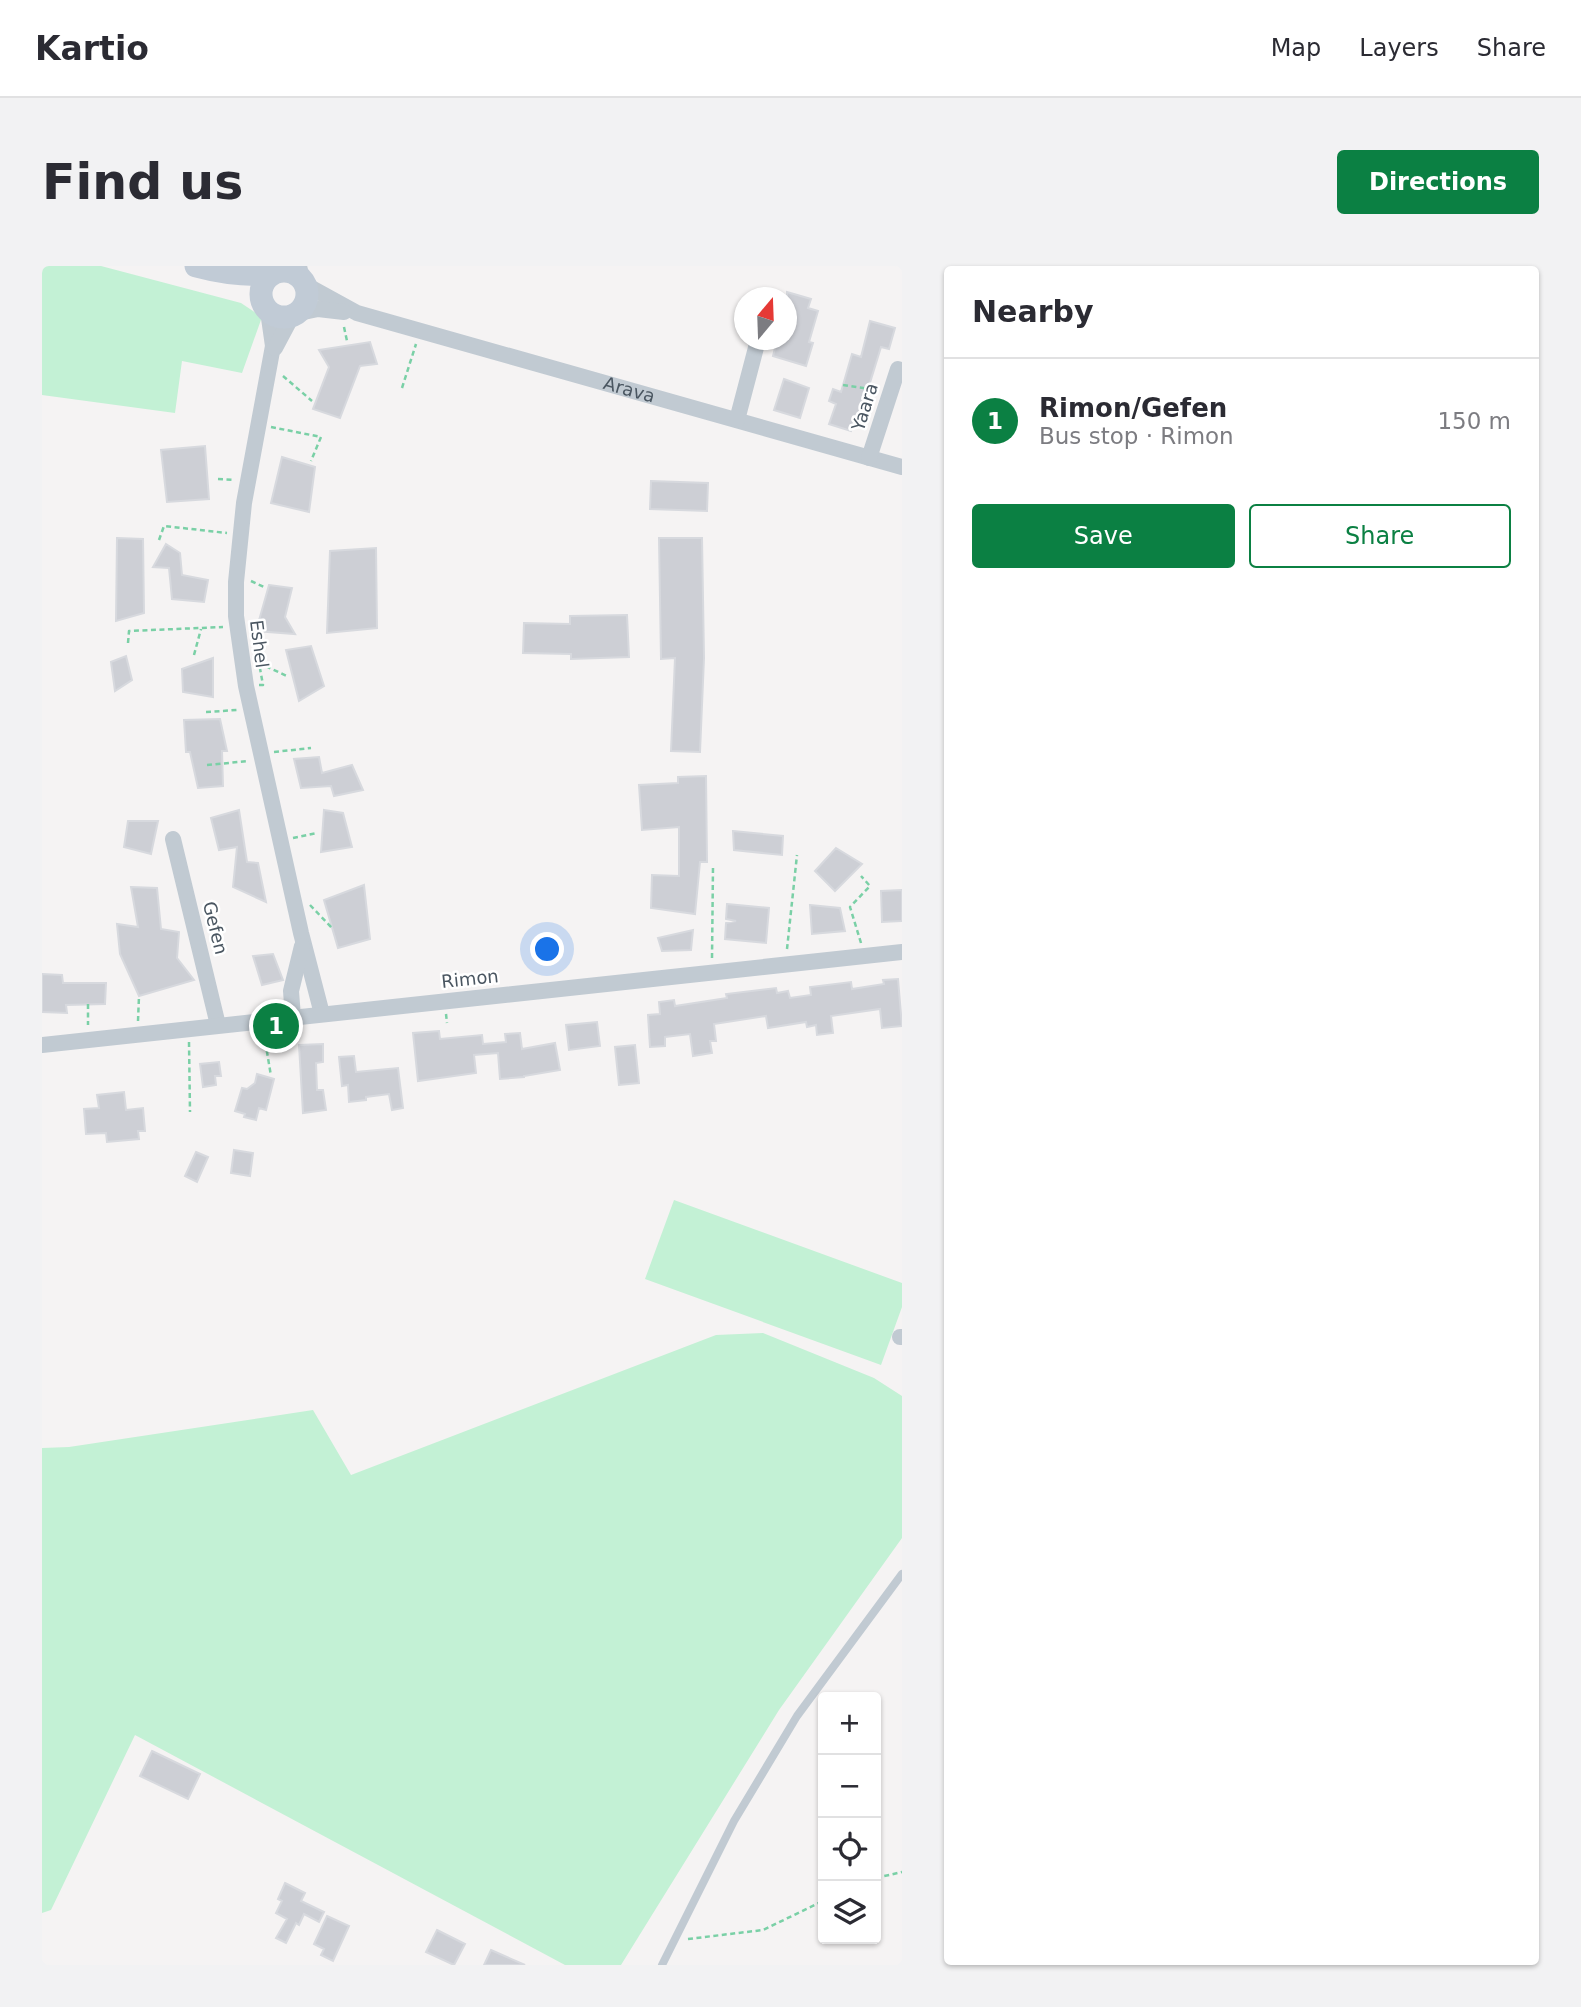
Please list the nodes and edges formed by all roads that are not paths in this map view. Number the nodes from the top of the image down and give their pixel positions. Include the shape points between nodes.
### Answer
1 (207, 269) edge
2 (275, 271) edge
3 (303, 277) edge
4 (265, 306) junction
5 (356, 313) junction
6 (295, 314) junction
7 (755, 350) edge
8 (271, 361) junction
9 (898, 369) dead end
10 (737, 420) junction
11 (869, 458) junction
12 (902, 467) edge
13 (173, 839) dead end
14 (301, 933) junction
15 (902, 951) edge
16 (322, 1014) junction
17 (293, 1017) junction
18 (218, 1025) junction
19 (42, 1045) edge
20 (902, 1574) edge
21 (662, 1965) edge

1 - 2 street via 256,275
1 - 4 street via 253,291
2 - 3 street
2 - 4 street via 260,295
3 - 5 street, Arava
3 - 6 street via 307,300
4 - 6 street via 279,317
4 - 8 street, Eshel via 272,337
5 - 6 street, Arava via 318,309
5 - 10 street, Arava
6 - 8 street, Eshel
7 - 10 street
8 - 14 street, Eshel via 240,534 237,626
9 - 11 street, Yaara
10 - 11 street, Arava
11 - 12 street, Arava
13 - 18 street, Gefen
14 - 16 street, Eshel
14 - 17 street, Eshel via 302,948 291,990
15 - 16 street, Rimon
16 - 17 street, Rimon
17 - 18 street, Rimon
18 - 19 street, Rimon
20 - 21 lane via 797,1716 734,1821

